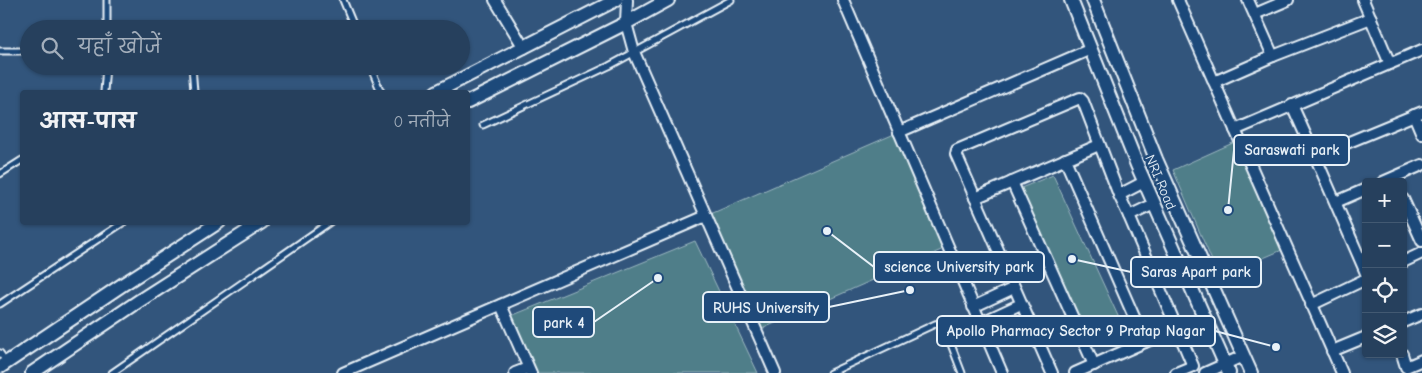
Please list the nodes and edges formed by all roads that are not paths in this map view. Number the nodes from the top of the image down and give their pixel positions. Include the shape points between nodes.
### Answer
1 (107, 0) edge
2 (343, 0) edge
3 (495, 0) edge
4 (616, 0) edge
5 (626, 0) edge
6 (668, 0) edge
7 (731, 0) edge
8 (843, 0) edge
9 (1071, 0) edge
10 (1093, 0) edge
11 (1178, 0) edge
12 (1248, 0) edge
13 (1288, 0) edge
14 (1364, 0) edge
15 (1255, 14) junction
16 (1371, 18) junction
17 (107, 20) edge
18 (351, 20) edge
19 (626, 24) junction
20 (524, 48) junction
21 (1091, 48) junction
22 (1422, 50) edge
23 (0, 51) edge
24 (20, 51) edge
25 (634, 52) junction
26 (1273, 56) junction
27 (1390, 64) junction
28 (105, 75) edge
29 (193, 75) edge
30 (374, 75) edge
31 (470, 75) edge
32 (470, 75) edge
33 (1214, 82) junction
34 (104, 90) edge
35 (194, 90) edge
36 (380, 90) edge
37 (440, 90) edge
38 (470, 101) edge
39 (1292, 105) junction
40 (1418, 113) edge
41 (483, 125) dead end
42 (1235, 130) junction
43 (899, 132) junction
44 (1422, 134) edge
45 (1100, 145) junction
46 (1315, 156) junction
47 (1065, 159) junction
48 (20, 161) edge
49 (1422, 165) edge
50 (0, 174) edge
51 (1398, 178) edge
52 (1012, 182) junction
53 (1144, 182) junction
54 (1362, 191) edge
55 (1119, 195) junction
56 (975, 198) junction
57 (1336, 202) junction
58 (1154, 204) junction
59 (1407, 208) edge
60 (706, 216) junction
61 (1129, 216) junction
62 (119, 225) edge
63 (214, 225) edge
64 (257, 225) edge
65 (326, 225) edge
66 (1422, 241) edge
67 (1422, 253) edge
68 (1407, 260) edge
69 (1364, 268) edge
70 (1362, 281) edge
71 (1014, 288) junction
72 (0, 304) edge
73 (1021, 304) junction
74 (501, 305) junction
75 (1311, 305) junction
76 (974, 307) junction
77 (1422, 314) edge
78 (1407, 320) edge
79 (980, 323) junction
80 (1178, 329) junction
81 (1362, 339) edge
82 (1145, 342) junction
83 (1332, 351) junction
84 (1243, 356) junction
85 (1403, 358) edge
86 (1422, 360) edge
87 (2, 361) edge
88 (1094, 365) junction
89 (1227, 369) edge
90 (529, 370) edge
91 (1407, 370) edge
92 (32, 373) edge
93 (112, 373) edge
94 (344, 373) edge
95 (515, 373) edge
96 (775, 373) edge
97 (830, 373) edge
98 (962, 373) edge
99 (1002, 373) edge
100 (1052, 373) edge
101 (1075, 373) edge
102 (1176, 373) edge
103 (1205, 373) edge
104 (1250, 373) edge
105 (1342, 373) edge

1 - 17 lane
2 - 18 lane
3 - 20 street
4 - 20 street
5 - 19 street
6 - 19 street
7 - 25 lane
8 - 43 street
9 - 21 street, NRI Road
10 - 84 street, NRI Road via 1156,159
11 - 33 street
12 - 15 street
13 - 15 street
14 - 16 street
15 - 26 street
16 - 26 street
16 - 27 street
19 - 25 street
19 - 38 street
20 - 32 street
21 - 43 street
21 - 53 street, NRI Road
22 - 27 street
23 - 24 lane
25 - 41 lane
25 - 60 street
26 - 33 street
27 - 39 street
28 - 34 lane
29 - 35 lane
30 - 36 lane
31 - 37 street
33 - 42 street
39 - 42 street
39 - 46 street
40 - 44 street
40 - 46 street
42 - 75 street
43 - 76 street
45 - 47 street
45 - 55 street
45 - 56 street via 1080,98 961,148 956,154
46 - 57 street
47 - 52 street
47 - 82 street
48 - 50 lane
49 - 51 street
52 - 56 street
52 - 88 street
53 - 55 street
53 - 58 street, NRI Road
54 - 57 street
55 - 61 street
56 - 71 street
57 - 69 street
58 - 61 street
58 - 89 street, NRI Road
59 - 66 street
60 - 74 street
60 - 96 street
61 - 80 street
62 - 72 lane
63 - 87 street
64 - 92 street
65 - 93 lane
67 - 68 street
70 - 75 street
71 - 73 street
71 - 76 street
73 - 79 street
73 - 100 street
74 - 90 street
74 - 94 street
75 - 83 street
76 - 79 street
77 - 78 street
79 - 99 street
80 - 82 street
80 - 102 street via 1193,366
81 - 83 street
82 - 88 street
83 - 105 street
84 - 89 street
84 - 104 street, NRI Road
85 - 91 street
86 - 91 street
88 - 101 street
89 - 103 street
90 - 95 street
97 - 98 lane via 940,323

